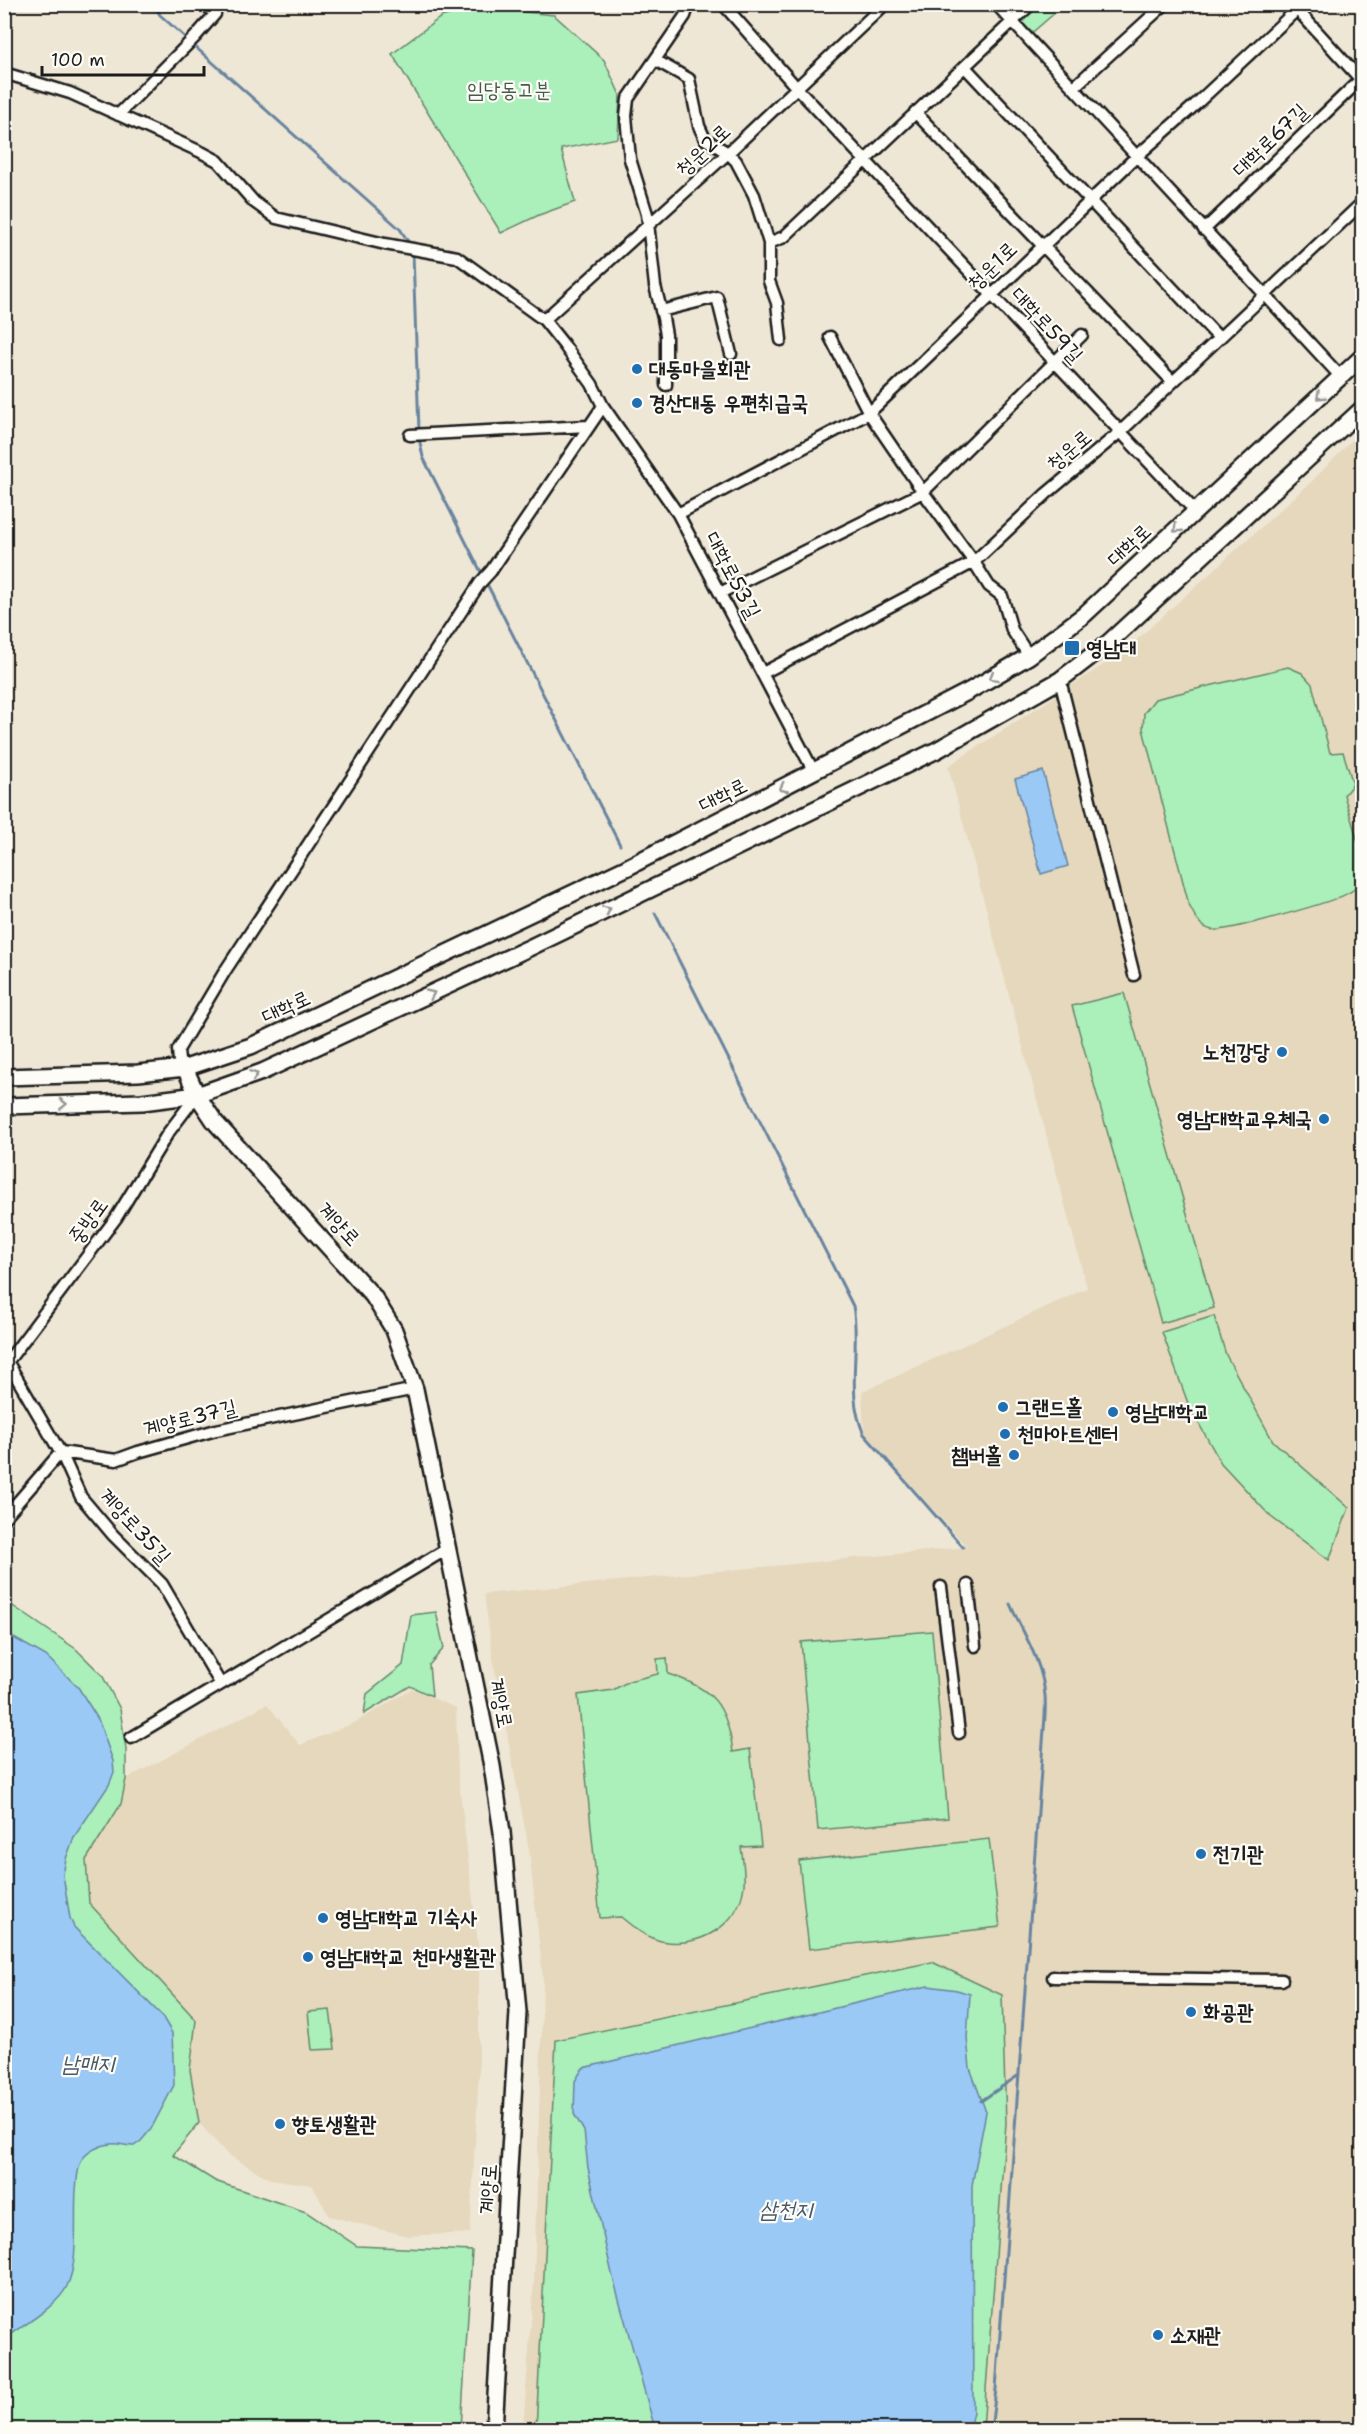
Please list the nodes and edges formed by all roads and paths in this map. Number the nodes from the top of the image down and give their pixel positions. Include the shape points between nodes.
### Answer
1 (206, 4) edge
2 (688, 4) edge
3 (723, 4) edge
4 (885, 4) edge
5 (996, 4) edge
6 (1031, 4) edge
7 (1165, 4) edge
8 (1298, 6) edge
9 (1013, 22) junction
10 (655, 60) junction
11 (965, 67) junction
12 (4, 73) edge
13 (1362, 79) edge
14 (796, 87) junction
15 (1074, 87) junction
16 (915, 112) junction
17 (117, 115) junction
18 (728, 153) junction
19 (1137, 156) junction
20 (864, 160) junction
21 (1090, 200) junction
22 (1362, 203) edge
23 (648, 226) junction
24 (1204, 230) junction
25 (769, 243) junction
26 (1042, 245) junction
27 (991, 293) junction
28 (1265, 295) junction
29 (661, 310) junction
30 (544, 320) junction
31 (1082, 335) dead end
32 (830, 337) dead end
33 (1219, 338) junction
34 (781, 340) dead end
35 (731, 354) dead end
36 (1362, 357) edge
37 (1055, 363) junction
38 (1341, 377) junction
39 (1173, 382) junction
40 (666, 385) dead end
41 (603, 406) junction
42 (1362, 409) edge
43 (869, 412) junction
44 (588, 426) junction
45 (1120, 432) junction
46 (410, 435) dead end
47 (922, 492) junction
48 (1196, 512) junction
49 (678, 514) junction
50 (974, 562) junction
51 (720, 593) junction
52 (1029, 656) junction
53 (763, 673) junction
54 (1060, 680) junction
55 (814, 772) junction
56 (1134, 975) dead end
57 (185, 1068) junction
58 (4, 1077) edge
59 (197, 1095) junction
60 (4, 1106) edge
61 (5, 1362) edge
62 (415, 1389) junction
63 (61, 1452) junction
64 (4, 1518) edge
65 (447, 1549) junction
66 (968, 1585) dead end
67 (941, 1587) dead end
68 (975, 1646) dead end
69 (220, 1683) junction
70 (958, 1733) dead end
71 (131, 1738) dead end
72 (1053, 1977) dead end
73 (1282, 1980) dead end
74 (494, 2430) edge

1 - 17 street via 215,14
2 - 10 street via 685,16
3 - 14 street, 대학로59길
4 - 14 street, 청운2로
5 - 9 street
6 - 9 street
7 - 15 street
8 - 13 street
8 - 19 street, 청운1로
9 - 11 street
9 - 15 street
10 - 18 street via 689,80 705,139
10 - 23 street via 628,99 626,116 630,159
11 - 16 street
11 - 21 street
12 - 17 street, 대학로53길 via 70,93
13 - 24 street, 대학로67길
14 - 18 street, 청운2로
14 - 20 street, 대학로59길
15 - 19 street
16 - 20 street
16 - 26 street
17 - 30 street, 대학로53길 via 218,161 254,202 276,218 457,256
18 - 23 street, 청운2로
18 - 25 street via 754,195
19 - 21 street, 청운1로
19 - 24 street
20 - 25 street via 784,237
20 - 27 street, 대학로59길
21 - 26 street, 청운1로
21 - 33 street
22 - 28 street, 청운로
23 - 29 street
23 - 30 street, 청운2로
24 - 28 street
25 - 34 street via 769,281 777,303
26 - 27 street, 청운1로
26 - 39 street
27 - 37 street, 대학로59길
27 - 43 street, 청운1로
28 - 33 street, 청운로
28 - 38 street
29 - 35 street via 717,297
29 - 40 street via 666,335
30 - 41 street, 대학로53길
31 - 37 street
32 - 43 street
33 - 39 street, 청운로
36 - 38 main road, 대학로
37 - 45 street, 대학로59길
37 - 47 street
38 -> 48 main road, 대학로
39 - 45 street, 청운로
41 - 44 street
41 - 49 street, 대학로53길
42 - 54 main road via 1108,643
43 - 47 street
43 - 49 street, 청운1로
44 - 46 street
44 - 57 street via 225,971 178,1050
45 - 48 street, 대학로59길
45 - 50 street, 청운로
47 - 50 street
47 - 51 street
48 -> 52 main road, 대학로 via 1084,615
49 - 51 street, 대학로53길
50 - 52 street via 989,586 1002,596 1012,630
50 - 53 street, 청운로
51 - 53 street, 대학로53길
52 -> 55 main road, 대학로 via 969,692
53 - 55 street, 대학로53길
54 - 56 street
59 -> 54 main road via 262,1072 541,942 937,750
55 -> 57 main road, 대학로 via 417,969 251,1046
57 - 58 main road, 대학로
57 - 59 main road, 계양로
60 -> 59 main road via 137,1102
59 - 61 street, 중방로 via 168,1133 116,1218
59 - 62 main road, 계양로 via 215,1122 374,1296 394,1330
61 - 63 street, 계양로35길
62 - 63 street, 계양로37길 via 216,1430 116,1460
62 - 65 main road, 계양로
63 - 64 street
63 - 69 street, 계양로35길 via 81,1497 162,1584
65 - 69 street
65 - 74 main road, 계양로 via 492,1766 502,1832 518,2012
66 - 68 street
67 - 70 street
69 - 71 street
72 - 73 street

